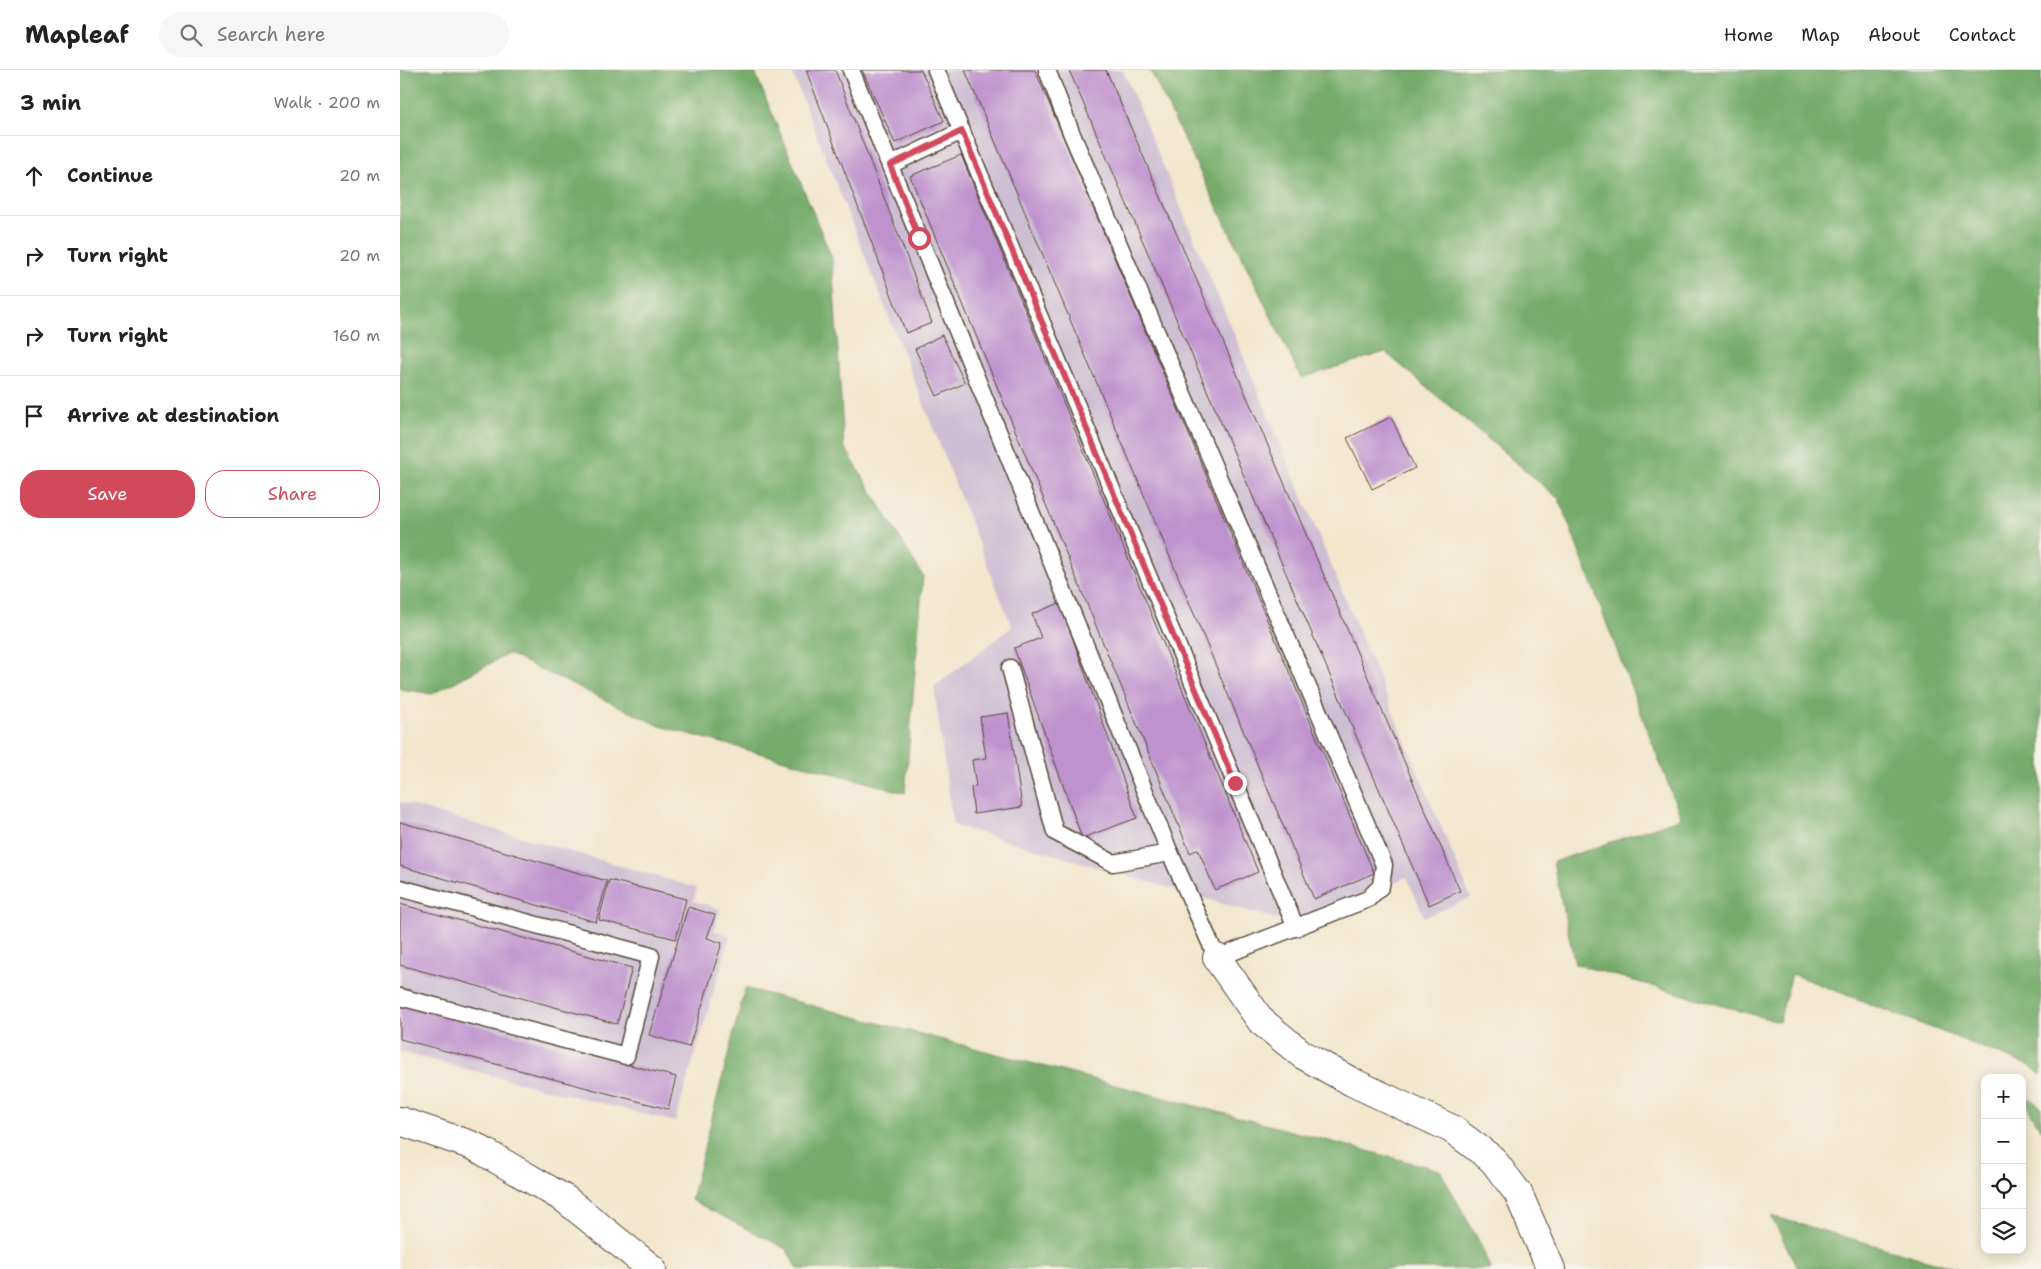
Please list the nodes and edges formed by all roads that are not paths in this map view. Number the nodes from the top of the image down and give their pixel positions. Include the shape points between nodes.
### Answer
1 (850, 70) edge
2 (936, 70) edge
3 (1047, 70) edge
4 (962, 131) junction
5 (890, 165) junction
6 (1010, 668) dead end
7 (1170, 853) junction
8 (400, 888) edge
9 (1296, 928) junction
10 (1217, 958) junction
11 (400, 997) edge
12 (400, 1121) edge
13 (652, 1269) edge
14 (1552, 1269) edge

1 - 5 lane
2 - 4 lane
3 - 9 lane via 1384,865 1381,886 1368,899
4 - 5 lane
4 - 9 lane
5 - 7 lane
6 - 7 lane via 1055,832 1113,863
7 - 10 lane
8 - 11 lane via 651,956 626,1056
9 - 10 lane
10 - 14 street via 1261,1021 1303,1055 1452,1129 1492,1160 1518,1193
12 - 13 street via 474,1146 565,1199

